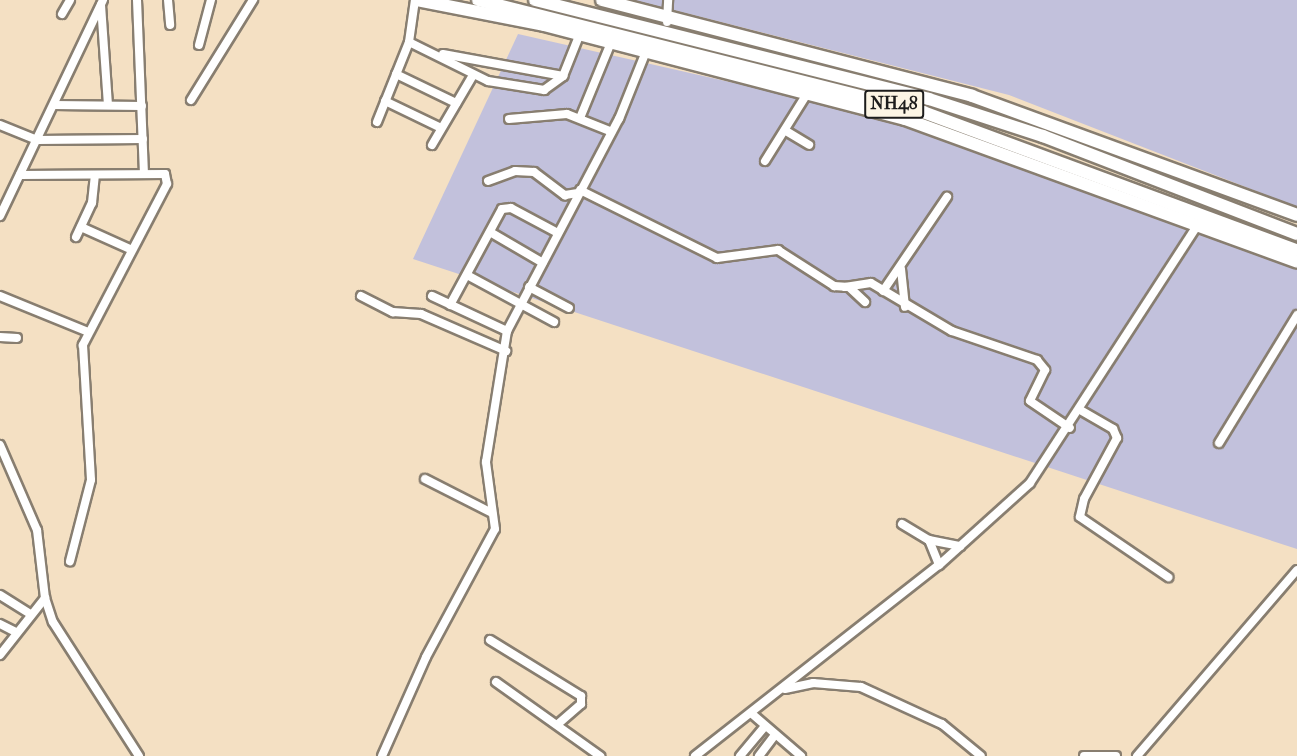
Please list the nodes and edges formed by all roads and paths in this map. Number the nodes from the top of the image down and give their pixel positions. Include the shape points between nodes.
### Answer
1 (70, 0) edge
2 (137, 0) edge
3 (168, 0) edge
4 (211, 0) edge
5 (253, 0) edge
6 (416, 0) edge
7 (477, 0) edge
8 (535, 0) edge
9 (602, 0) edge
10 (668, 0) edge
11 (102, 2) edge
12 (62, 14) dead end
13 (667, 20) junction
14 (170, 25) dead end
15 (579, 36) junction
16 (410, 42) junction
17 (199, 45) dead end
18 (610, 45) junction
19 (440, 54) junction
20 (653, 54) junction
21 (396, 74) junction
22 (473, 75) junction
23 (563, 76) junction
24 (805, 97) junction
25 (191, 100) dead end
26 (385, 100) junction
27 (456, 103) junction
28 (54, 105) junction
29 (108, 105) junction
30 (142, 105) junction
31 (580, 118) junction
32 (509, 119) dead end
33 (376, 122) dead end
34 (441, 128) junction
35 (1, 130) edge
36 (786, 131) junction
37 (612, 132) junction
38 (143, 139) junction
39 (37, 140) junction
40 (432, 145) dead end
41 (809, 146) dead end
42 (765, 161) dead end
43 (1165, 168) junction
44 (144, 174) junction
45 (20, 175) junction
46 (95, 176) junction
47 (488, 181) dead end
48 (1159, 181) junction
49 (579, 192) junction
50 (947, 197) dead end
51 (1297, 215) edge
52 (0, 216) edge
53 (1198, 224) junction
54 (81, 226) junction
55 (490, 232) junction
56 (556, 232) junction
57 (1297, 234) edge
58 (76, 237) dead end
59 (130, 249) junction
60 (1297, 250) edge
61 (1297, 262) edge
62 (543, 263) junction
63 (901, 269) junction
64 (467, 274) junction
65 (528, 287) junction
66 (845, 287) junction
67 (883, 291) junction
68 (0, 296) edge
69 (361, 296) dead end
70 (432, 296) dead end
71 (521, 302) junction
72 (865, 302) dead end
73 (450, 304) junction
74 (905, 307) junction
75 (569, 308) dead end
76 (1297, 315) edge
77 (554, 322) dead end
78 (507, 331) junction
79 (88, 332) junction
80 (0, 337) edge
81 (17, 338) dead end
82 (506, 351) junction
83 (1082, 411) junction
84 (1071, 428) junction
85 (1219, 443) dead end
86 (0, 445) edge
87 (3, 460) edge
88 (425, 479) dead end
89 (492, 513) junction
90 (902, 524) dead end
91 (928, 540) junction
92 (960, 546) junction
93 (70, 561) dead end
94 (939, 565) junction
95 (1297, 570) edge
96 (1168, 577) dead end
97 (0, 595) edge
98 (45, 598) junction
99 (30, 614) junction
100 (0, 624) edge
101 (16, 632) junction
102 (490, 640) dead end
103 (0, 655) edge
104 (496, 682) dead end
105 (781, 689) junction
106 (751, 713) junction
107 (559, 723) junction
108 (764, 727) junction
109 (774, 736) junction
110 (139, 756) edge
111 (382, 756) edge
112 (600, 756) edge
113 (695, 756) edge
114 (740, 756) edge
115 (759, 756) edge
116 (801, 756) edge
117 (981, 756) edge
118 (1084, 756) edge
119 (1116, 756) edge
120 (1137, 756) edge

1 - 12 street
2 - 30 street
3 - 14 street
4 - 17 street
5 - 25 street
6 - 15 highway
6 - 16 street
7 - 60 highway, NH48 via 923,112
8 - 48 highway, NH48 via 929,99
9 - 13 highway
10 - 13 street
11 - 28 street
11 - 29 street
13 - 43 highway via 916,79
15 - 18 highway
15 - 23 street
16 - 19 street
16 - 21 street
18 - 20 highway
18 - 31 street
19 - 22 street
19 - 23 street
20 - 24 highway
20 - 37 street
21 - 26 street
21 - 27 street
22 - 23 street via 497,84 544,90
22 - 27 street
24 - 36 street
24 - 53 highway via 905,119 999,149
26 - 33 street
26 - 34 street
27 - 34 street
28 - 29 street
28 - 39 street
29 - 30 street
30 - 38 street
31 - 32 street
31 - 37 street
34 - 40 street
35 - 39 street
36 - 41 street
36 - 42 street
37 - 49 street
38 - 39 street
38 - 44 street
39 - 45 street
43 - 48 highway
43 - 51 highway
44 - 46 street
44 - 59 street via 165,174 167,184
45 - 46 street
45 - 52 street
46 - 54 street
47 - 49 street via 515,171 534,172 565,195
48 - 57 highway, NH48
49 - 56 street
49 - 66 street via 717,258 778,250 834,286
50 - 63 street
53 - 61 highway
53 - 83 street
54 - 58 street
54 - 59 street
55 - 56 street via 502,208 511,207
55 - 62 street
55 - 64 street
56 - 62 street
59 - 79 street
62 - 65 street
63 - 67 street
63 - 74 street
64 - 71 street
64 - 73 street
65 - 71 street
65 - 75 street
66 - 67 street via 871,283
66 - 72 street
67 - 74 street
68 - 79 street
69 - 82 street via 393,312 421,314
70 - 73 street
71 - 77 street
71 - 78 street
73 - 78 street
74 - 84 street via 952,331 1037,360 1045,370 1029,401
76 - 85 street
78 - 82 street
79 - 93 street via 83,411 91,480
80 - 81 street
82 - 89 street via 486,462
83 - 84 street
83 - 96 street via 1109,426 1117,438 1084,499 1080,517
84 - 92 street via 1030,483
86 - 87 street
87 - 98 street via 37,530
88 - 89 street
89 - 111 street via 495,529 426,657
90 - 91 street
91 - 92 street
91 - 94 street
92 - 94 street
94 - 105 street
95 - 120 street
97 - 99 street
98 - 99 street
98 - 110 street via 53,622
99 - 101 street
100 - 101 street
101 - 103 street
102 - 107 street via 581,696 581,704
104 - 107 street
105 - 106 street
105 - 117 street via 813,683 861,687 942,724
106 - 108 street
106 - 113 street
107 - 112 street
108 - 109 street
108 - 114 street
109 - 115 street
109 - 116 street
118 - 119 street

